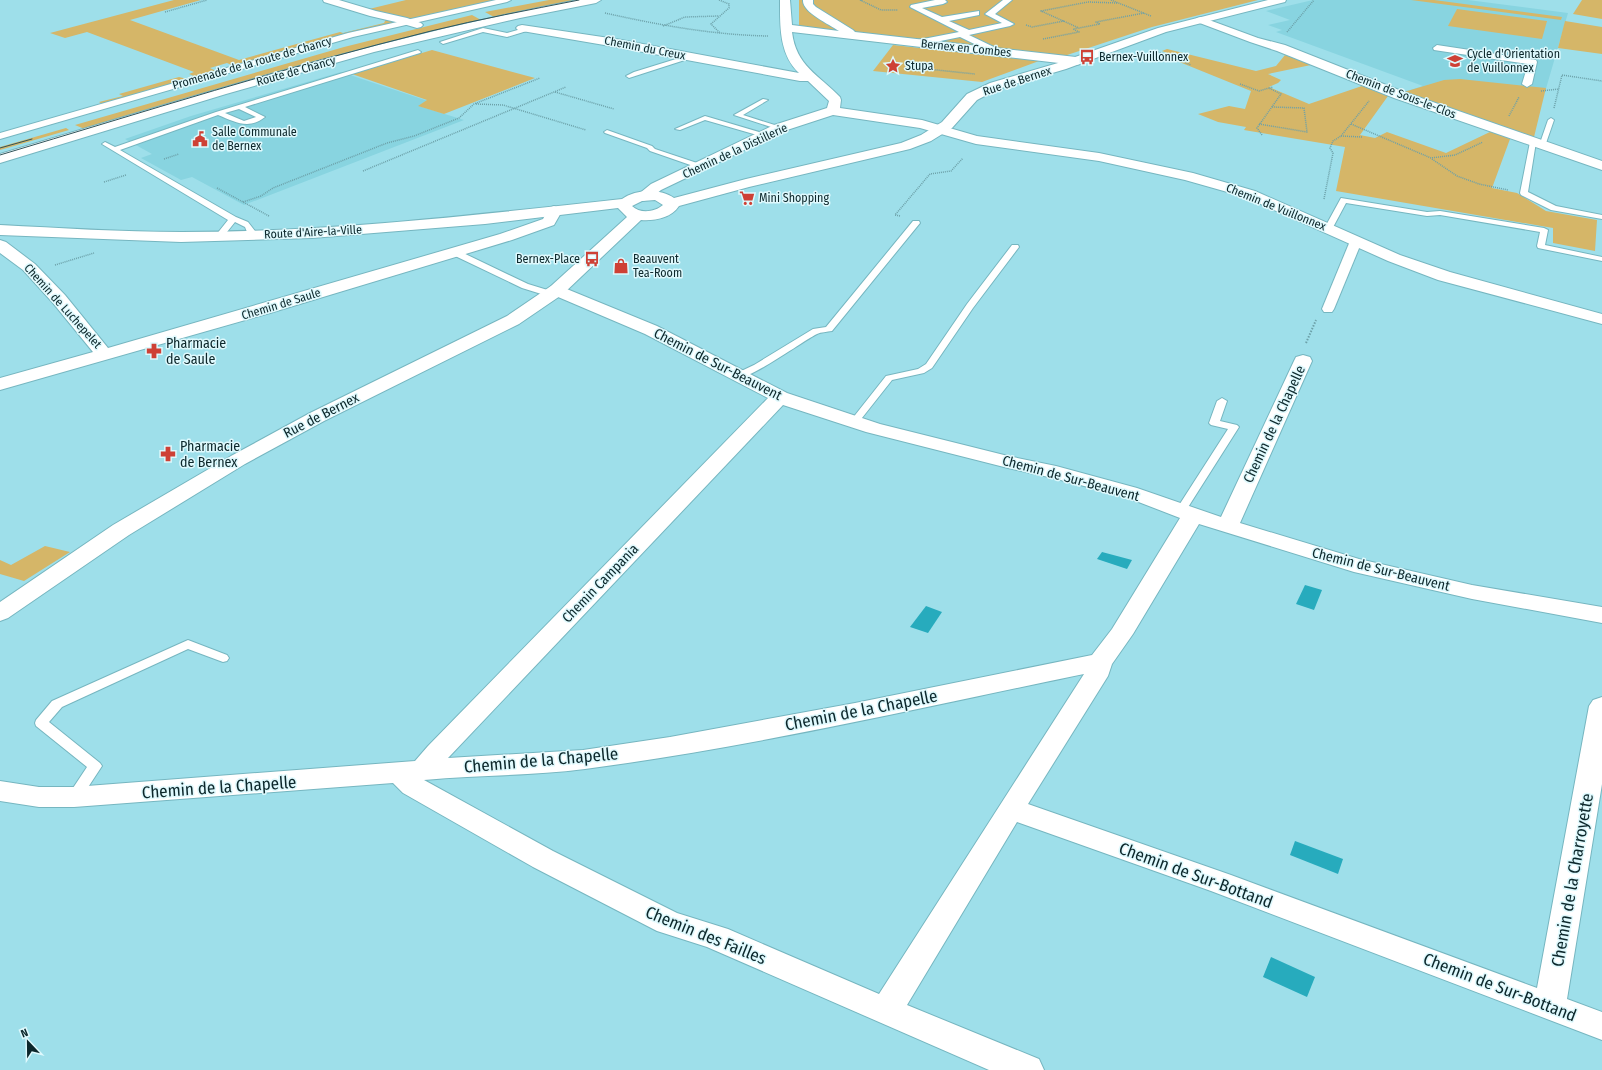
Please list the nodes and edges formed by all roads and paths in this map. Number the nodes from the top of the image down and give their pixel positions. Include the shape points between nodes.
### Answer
1 (207, 0) edge
2 (328, 0) edge
3 (507, 0) edge
4 (540, 0) edge
5 (596, 0) edge
6 (719, 0) edge
7 (785, 0) edge
8 (808, 0) edge
9 (862, 0) edge
10 (939, 0) edge
11 (1008, 0) edge
12 (1111, 0) edge
13 (1281, 0) edge
14 (1314, 0) edge
15 (1117, 2) junction
16 (914, 7) junction
17 (165, 12) dead end
18 (600, 12) dead end
19 (1144, 13) junction
20 (989, 14) junction
21 (719, 16) junction
22 (1156, 18) dead end
23 (941, 20) junction
24 (1201, 20) junction
25 (1064, 21) junction
26 (412, 23) junction
27 (1010, 24) junction
28 (663, 26) junction
29 (1079, 28) junction
30 (525, 29) joint
31 (787, 32) junction
32 (1287, 32) dead end
33 (720, 33) junction
34 (964, 33) junction
35 (857, 37) junction
36 (1040, 39) dead end
37 (443, 42) dead end
38 (922, 43) junction
39 (1437, 48) dead end
40 (1150, 49) dead end
41 (996, 51) junction
42 (418, 52) dead end
43 (689, 57) junction
44 (1076, 61) junction
45 (1191, 65) dead end
46 (802, 68) junction
47 (767, 71) junction
48 (981, 75) dead end
49 (629, 76) dead end
50 (811, 77) junction
51 (540, 78) dead end
52 (1602, 81) edge
53 (1240, 84) dead end
54 (1528, 84) dead end
55 (566, 87) dead end
56 (1381, 87) junction
57 (1269, 88) junction
58 (1273, 88) dead end
59 (1559, 89) junction
60 (1537, 91) dead end
61 (554, 92) junction
62 (1522, 93) dead end
63 (765, 100) dead end
64 (474, 104) junction
65 (239, 107) junction
66 (1272, 107) junction
67 (513, 108) junction
68 (614, 109) dead end
69 (832, 112) junction
70 (218, 113) junction
71 (714, 113) dead end
72 (1509, 116) dead end
73 (1551, 120) joint
74 (1259, 124) junction
75 (1351, 124) junction
76 (678, 129) dead end
77 (941, 129) junction
78 (586, 130) dead end
79 (607, 132) dead end
80 (772, 132) junction
81 (1262, 135) dead end
82 (0, 136) edge
83 (1341, 136) junction
84 (1362, 137) dead end
85 (1483, 142) dead end
86 (0, 144) edge
87 (104, 144) dead end
88 (1538, 144) junction
89 (115, 149) junction
90 (963, 158) dead end
91 (1431, 158) junction
92 (0, 159) edge
93 (702, 166) junction
94 (1602, 166) edge
95 (363, 171) dead end
96 (1524, 193) junction
97 (642, 196) junction
98 (626, 203) junction
99 (671, 203) junction
100 (218, 211) junction
101 (554, 211) junction
102 (638, 215) junction
103 (1602, 217) edge
104 (233, 219) junction
105 (916, 222) joint
106 (1323, 227) junction
107 (220, 235) junction
108 (252, 235) junction
109 (1, 240) edge
110 (1356, 241) junction
111 (1015, 247) dead end
112 (454, 252) junction
113 (1602, 259) edge
114 (554, 292) junction
115 (1328, 309) joint
116 (1602, 319) edge
117 (105, 355) junction
118 (1303, 361) joint
119 (738, 376) junction
120 (0, 384) edge
121 (780, 397) junction
122 (1222, 401) dead end
123 (855, 421) junction
124 (1187, 512) junction
125 (1228, 525) junction
126 (0, 613) edge
127 (1602, 616) edge
128 (222, 658) dead end
129 (1100, 662) junction
130 (1602, 706) edge
131 (411, 772) junction
132 (3, 795) edge
133 (74, 797) junction
134 (1011, 809) junction
135 (1550, 1005) junction
136 (886, 1011) junction
137 (1602, 1026) edge
138 (1027, 1070) edge

1 - 17 path
2 - 26 street
3 - 26 street, Promenade de la route de Chancy
4 - 26 street, Route de Chancy
5 - 92 street, Route de Chancy via 493,19 391,44
6 - 21 path via 729,4 729,8
7 - 31 street
8 - 35 street, Bernex en Combes via 812,9
9 - 16 path via 881,10
10 - 16 street via 943,2
11 - 20 street
12 - 15 path
13 - 24 street, Rue de Bernex
14 - 32 path
15 - 19 path
15 - 25 path via 1088,2 1041,11
16 - 23 street
18 - 28 path
19 - 22 path
19 - 29 path via 1096,22 1100,24
20 - 23 street via 979,11
20 - 27 street
21 - 28 path via 685,17
21 - 33 path via 711,24
23 - 34 street
24 - 44 street, Rue de Bernex via 1143,36
24 - 56 street, Chemin de Sous-le-Clos
25 - 27 path via 1032,28 1020,22
25 - 29 path
26 - 82 street, Promenade de la route de Chancy via 298,50
26 - 86 street, Route de Chancy
27 - 34 street
28 - 33 path
29 - 36 path via 1073,29 1079,32
30 - 37 lane via 507,35 483,30
30 - 43 street, Chemin du Creux via 616,42
31 - 33 path via 746,36
31 - 35 street, Bernex en Combes
31 - 46 street via 792,54
34 - 38 street
34 - 41 street
35 - 38 street, Bernex en Combes
38 - 41 street, Bernex en Combes
38 - 48 path via 908,67
39 - 54 street via 1533,62
40 - 45 path
41 - 44 street, Bernex en Combes
42 - 65 lane
43 - 47 street, Chemin du Creux
43 - 49 lane
44 - 77 street, Rue de Bernex via 978,93
46 - 47 street, Chemin du Creux
46 - 50 street
47 - 50 street, Chemin du Creux
50 - 69 street via 835,100
51 - 64 path
52 - 59 path via 1562,75
53 - 57 path via 1260,91
55 - 61 path
56 - 75 path
56 - 88 street, Chemin de Sous-le-Clos
57 - 58 path
57 - 66 path via 1281,94
59 - 60 path
59 - 73 path
61 - 67 path
61 - 68 path
62 - 72 path
63 - 80 lane via 737,115
64 - 67 path
64 - 100 path via 459,118 414,136 388,143 273,188 261,196
65 - 70 lane
65 - 70 lane via 262,117 244,123
66 - 74 path
66 - 74 path via 1304,108 1307,132
67 - 78 path
67 - 95 path
69 - 77 street, Chemin de Vuillonnex via 922,124
69 - 80 street, Chemin de la Distillerie
70 - 89 lane
71 - 80 lane
73 - 88 lane
74 - 81 path via 1257,128
75 - 83 path
75 - 91 path
76 - 80 lane via 705,118
77 - 99 street, Rue de Bernex via 913,143 888,151 740,184
77 - 106 street, Chemin de Vuillonnex via 976,140 1105,158 1203,180 1250,194
79 - 93 lane
80 - 93 street, Chemin de la Distillerie
83 - 84 path
83 - 106 path via 1332,141 1330,148 1333,153
85 - 91 path via 1455,155
87 - 89 lane
88 - 94 street, Chemin de Sous-le-Clos
88 - 96 lane
89 - 100 lane
90 - 105 path via 951,171 930,174 894,215 918,219
91 - 96 path via 1457,176 1479,184
93 - 97 street, Chemin de la Distillerie
96 - 103 lane via 1554,208
97 - 98 street, Chemin de la Distillerie
97 - 99 street via 661,197
98 - 101 street, Route d'Aire-la-Ville
98 - 102 street via 625,209
99 - 102 street via 670,208 664,212
100 - 104 lane
101 - 108 street, Route d'Aire-la-Ville via 371,229
101 - 112 street, Chemin de Saule via 545,224
102 - 114 street, Rue de Bernex
104 - 107 lane
104 - 108 lane via 248,226
105 - 119 lane via 829,329 816,332
106 - 110 street, Chemin de Vuillonnex
106 - 113 lane via 1344,200 1544,230 1541,246
107 - 108 street, Route d'Aire-la-Ville
107 - 109 street, Route d'Aire-la-Ville via 96,234
109 - 117 street, Chemin de Luchepelet via 44,283
110 - 115 street
110 - 116 street, Chemin de Vuillonnex via 1444,276
111 - 123 lane via 929,366 889,378
112 - 114 lane via 525,286
112 - 117 street, Chemin de Saule
114 - 119 street, Chemin de Sur-Beauvent via 651,330
114 - 126 street, Rue de Bernex via 498,328 317,417 232,463 121,530
115 - 118 path, Chemin de la Chapelle via 1320,311 1300,356
117 - 120 street, Chemin de Saule
118 - 125 street, Chemin de la Chapelle
119 - 121 street, Chemin de Sur-Beauvent
121 - 123 street, Chemin de Sur-Beauvent
121 - 131 street, Chemin Campania via 437,753
122 - 124 lane via 1214,422 1234,427
123 - 124 street, Chemin de Sur-Beauvent via 874,428 1130,492
124 - 125 street, Chemin de Sur-Beauvent
124 - 129 street via 1121,634
125 - 127 street, Chemin de Sur-Beauvent via 1354,565 1472,592
128 - 133 lane via 188,644 57,704 42,723 95,766
129 - 131 street, Chemin de la Chapelle via 875,708 608,756
129 - 134 street via 1096,676
130 - 135 street, Chemin de la Charroyette
131 - 133 street, Chemin de la Chapelle
131 - 136 street, Chemin des Failles via 413,786 544,859 668,922 717,938
132 - 133 street, Chemin de la Chapelle
134 - 135 street, Chemin de Sur-Bottand via 1221,883
134 - 136 street
135 - 137 street, Chemin de Sur-Bottand
136 - 138 street, Chemin des Failles

